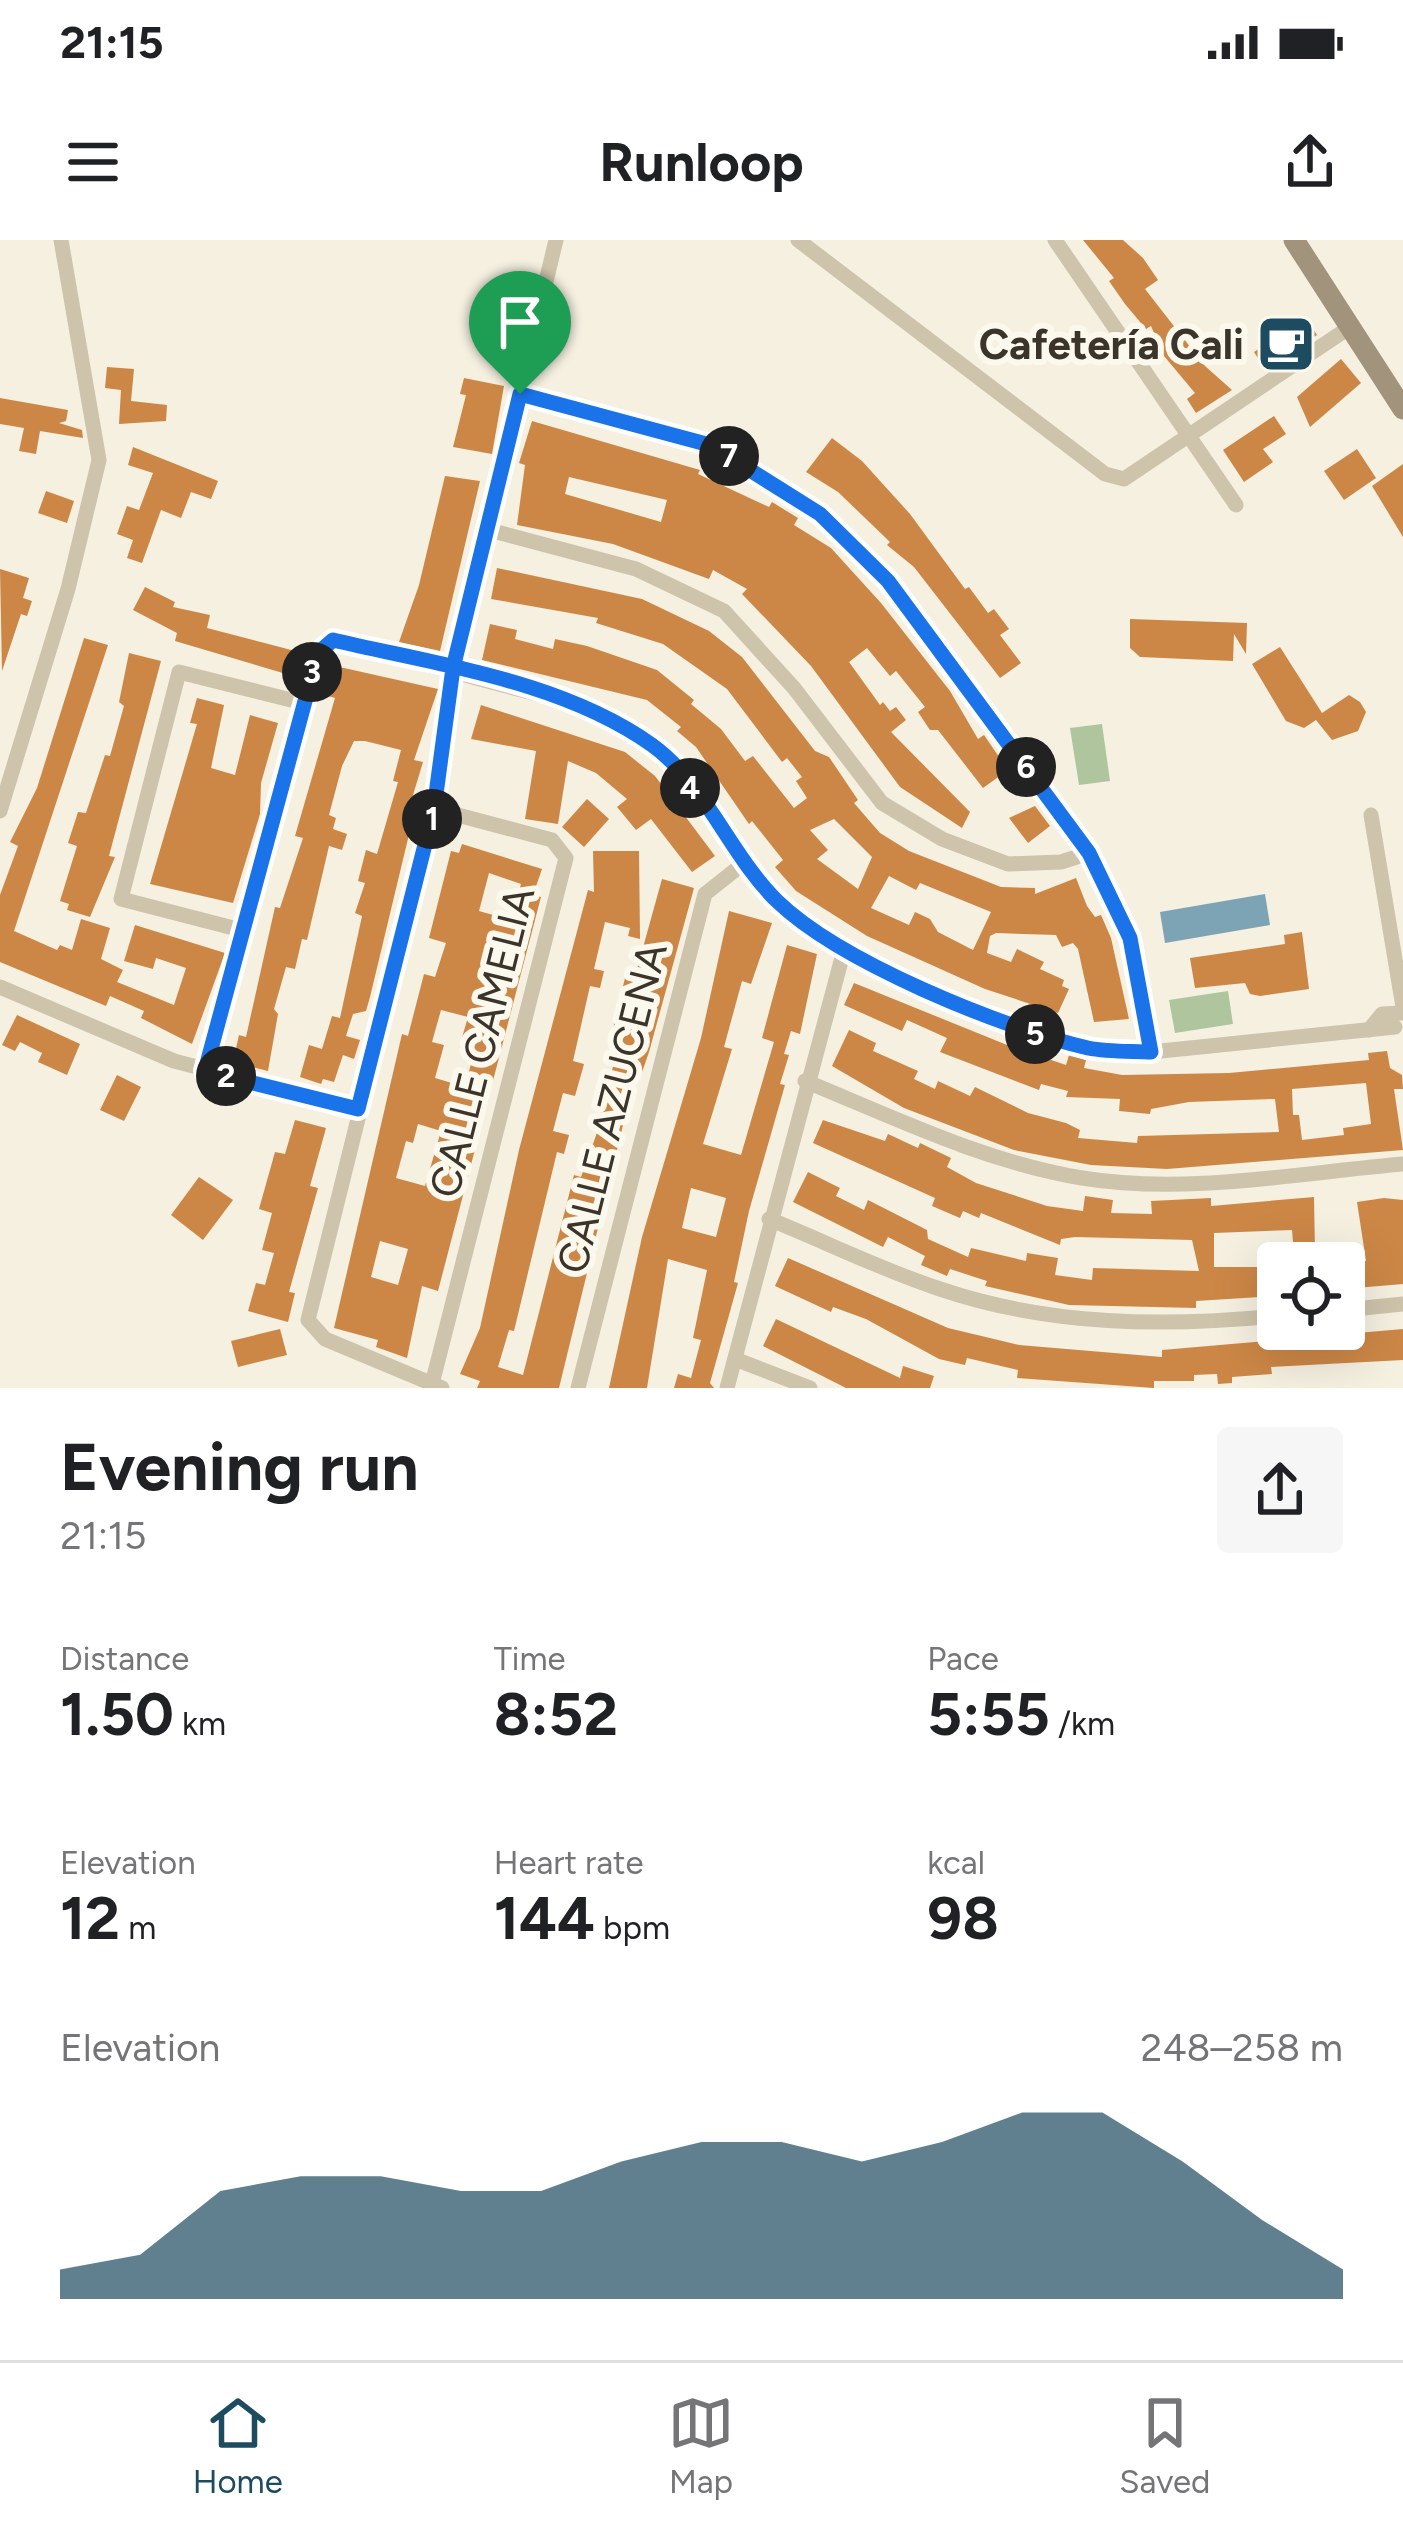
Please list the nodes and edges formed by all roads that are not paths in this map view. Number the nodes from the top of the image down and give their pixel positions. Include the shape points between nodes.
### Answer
1 (61, 240) edge
2 (556, 240) edge
3 (798, 240) edge
4 (1055, 240) edge
5 (1294, 240) edge
6 (1350, 327) junction
7 (520, 394) junction
8 (1403, 409) edge
9 (1189, 437) junction
10 (1236, 505) dead end
11 (488, 530) junction
12 (453, 668) junction
13 (303, 703) junction
14 (434, 809) junction
15 (0, 812) edge
16 (1371, 814) dead end
17 (1089, 853) junction
18 (744, 863) junction
19 (245, 932) junction
20 (844, 950) junction
21 (0, 986) edge
22 (1401, 1024) edge
23 (1151, 1052) junction
24 (205, 1071) junction
25 (805, 1081) junction
26 (358, 1109) junction
27 (1403, 1164) edge
28 (769, 1219) junction
29 (1403, 1304) edge
30 (1365, 1308) edge
31 (1257, 1318) edge
32 (735, 1359) junction
33 (437, 1386) edge
34 (578, 1388) edge
35 (727, 1388) edge
36 (810, 1388) edge

1 - 15 street via 99,460
2 - 7 street
3 - 9 street via 1105,474 1141,473
4 - 9 street
5 - 6 street
6 - 8 street
6 - 9 street
7 - 11 street
7 - 17 street via 710,445 820,514 888,581
9 - 10 street
11 - 12 street
11 - 17 street via 636,569 724,611 882,803 942,839 1008,865
12 - 13 street via 333,640 318,653
12 - 14 street
12 - 18 street via 582,706 629,730 674,764
13 - 19 street
13 - 19 street via 179,673 136,831 121,899
14 - 26 street
14 - 33 street, CALLE CAMELIA via 552,840 566,858
16 - 22 street
17 - 23 street via 1130,938
18 - 20 street via 778,902
18 - 34 street, CALLE AZUCENA via 705,894
19 - 24 street
20 - 23 street via 1036,1034
20 - 25 street
21 - 24 street
22 - 23 street
24 - 26 street
25 - 27 street via 996,1159 1085,1179 1194,1183
25 - 28 street
26 - 33 street via 308,1320 325,1339
28 - 31 street via 942,1290 1076,1320
28 - 32 street
29 - 30 street
32 - 35 street
32 - 36 street

